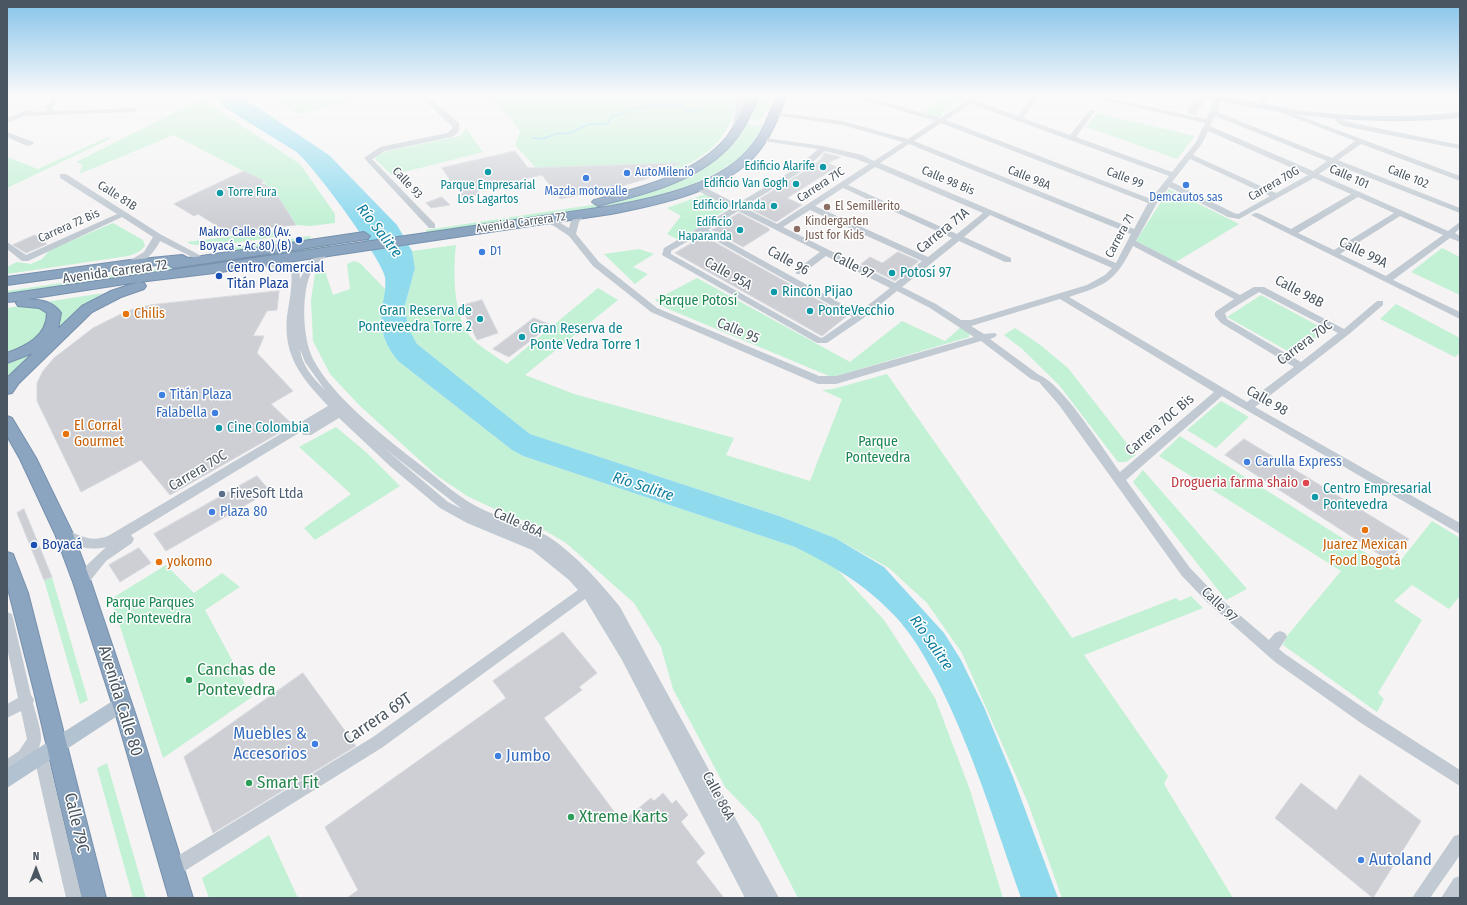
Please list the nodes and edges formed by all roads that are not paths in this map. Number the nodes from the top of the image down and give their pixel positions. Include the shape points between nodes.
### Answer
1 (14, 137) edge
2 (438, 137) edge
3 (730, 137) edge
4 (896, 137) edge
5 (914, 137) edge
6 (985, 137) edge
7 (1201, 137) edge
8 (1234, 137) edge
9 (1274, 137) edge
10 (1350, 137) edge
11 (1412, 137) edge
12 (1072, 138) edge
13 (762, 139) joint
14 (908, 141) junction
15 (1360, 141) junction
16 (30, 144) dead end
17 (1460, 147) edge
18 (823, 148) junction
19 (1190, 156) junction
20 (1334, 161) junction
21 (875, 163) junction
22 (1173, 175) junction
23 (1313, 175) junction
24 (63, 176) dead end
25 (1460, 179) edge
26 (1167, 183) junction
27 (842, 185) junction
28 (697, 187) junction
29 (1357, 194) junction
30 (1276, 196) junction
31 (1153, 202) junction
32 (737, 207) junction
33 (810, 207) junction
34 (1460, 211) edge
35 (989, 212) junction
36 (1399, 213) junction
37 (123, 214) junction
38 (582, 214) junction
39 (1255, 215) dead end
40 (543, 220) junction
41 (1460, 224) edge
42 (432, 226) junction
43 (778, 227) junction
44 (702, 230) junction
45 (1291, 233) junction
46 (572, 234) junction
47 (1449, 234) junction
48 (157, 236) junction
49 (957, 238) junction
50 (1460, 239) edge
51 (1132, 240) junction
52 (7, 245) edge
53 (826, 252) junction
54 (325, 253) junction
55 (1334, 254) junction
56 (224, 256) junction
57 (201, 258) junction
58 (1008, 260) dead end
59 (929, 261) junction
60 (130, 264) junction
61 (252, 264) junction
62 (1118, 267) junction
63 (214, 269) junction
64 (799, 272) dead end
65 (1387, 280) junction
66 (7, 281) edge
67 (156, 282) junction
68 (896, 287) junction
69 (7, 288) edge
70 (1061, 296) junction
71 (7, 298) edge
72 (1237, 301) junction
73 (1380, 302) dead end
74 (23, 303) junction
75 (7, 305) edge
76 (1460, 316) edge
77 (859, 317) junction
78 (983, 318) junction
79 (961, 323) junction
80 (1345, 333) junction
81 (987, 336) junction
82 (820, 341) joint
83 (7, 358) edge
84 (1301, 366) junction
85 (7, 389) edge
86 (1221, 391) junction
87 (342, 407) junction
88 (1248, 407) junction
89 (8, 421) edge
90 (1118, 480) junction
91 (1460, 529) edge
92 (64, 534) junction
93 (7, 559) edge
94 (82, 582) junction
95 (591, 588) junction
96 (7, 618) edge
97 (16, 633) edge
98 (1280, 637) dead end
99 (1270, 650) junction
100 (27, 700) junction
101 (122, 703) junction
102 (7, 711) edge
103 (43, 751) junction
104 (7, 767) edge
105 (1457, 778) edge
106 (7, 779) edge
107 (1460, 842) edge
108 (172, 869) junction
109 (1460, 884) edge
110 (74, 898) edge
111 (94, 898) edge
112 (181, 898) edge
113 (754, 898) edge
114 (771, 898) edge
115 (1420, 898) edge
116 (1449, 898) edge

1 - 16 street
2 - 42 street, Calle 93 via 383,149 370,155 369,160
3 - 42 highway, Avenida Carrera 72 via 724,146 705,161 671,179 636,192 593,203
4 - 14 street, Calle 98A
5 - 14 street, Carrera 71C
6 - 31 street, Calle 99
7 - 19 street, Carrera 71
8 - 23 street, Calle 101
9 - 20 street, Calle 102
10 - 15 street
11 - 17 street
12 - 22 street
13 - 18 street, Calle 98 Bis
13 - 28 highway, Avenida Carrera 72 via 754,151 742,161
14 - 21 street, Carrera 71C
14 - 51 street, Calle 98A
15 - 20 street, Carrera 70G
15 - 25 street
18 - 21 street, Calle 98 Bis
18 - 32 street via 802,169
19 - 22 street, Carrera 71
19 - 30 street
20 - 23 street, Carrera 70G
20 - 34 street, Calle 102
21 - 27 street, Carrera 71C
21 - 35 street, Calle 98 Bis
22 - 26 street, Carrera 71
23 - 29 street, Calle 101
23 - 30 street, Carrera 70G
24 - 37 street, Calle 81B
26 - 30 street, Carrera 70G via 1237,217
26 - 31 street, Carrera 71
27 - 33 street, Carrera 71C
27 - 49 street
28 - 32 street, Calle 97
28 - 38 highway, Avenida Carrera 72 via 646,203
29 - 36 street, Calle 101
29 - 45 street
31 - 51 street, Carrera 71
32 - 43 street, Calle 97
32 - 44 street
33 - 43 street, Carrera 71C
33 - 59 street
35 - 49 street, Carrera 71A
35 - 62 street, Calle 98 Bis
36 - 47 street, Calle 101
36 - 55 street
37 - 48 street, Calle 81B
37 - 52 street, Carrera 72 Bis via 25,259
38 - 40 highway, Avenida Carrera 72
38 - 46 street via 575,221
39 - 45 street, Calle 99A
40 - 46 street, Calle 95 via 557,224
40 - 54 highway, Avenida Carrera 72
41 - 47 street
42 - 56 highway, Avenida Carrera 72
43 - 53 street, Calle 97
44 - 77 street, Calle 96
44 - 82 street, Calle 95A via 667,250 667,256
45 - 55 street, Calle 99A
46 - 81 street, Calle 95 via 596,264 654,310 818,380 827,381 877,369
47 - 50 street, Calle 101
47 - 65 street
48 - 57 street, Calle 81B
48 - 60 street via 150,252
49 - 58 street
49 - 59 street, Carrera 71A
51 - 62 street, Carrera 71
51 - 72 street, Calle 98A
53 - 64 street
53 - 68 street, Calle 97
54 - 61 highway, Avenida Carrera 72
54 - 87 street, Calle 86A via 312,261 307,269 300,320 302,340 309,360
55 - 65 street, Calle 99A
56 - 57 highway, Avenida Carrera 72
56 - 69 highway, Avenida Carrera 72
57 - 60 highway, Avenida Carrera 72
59 - 68 street, Carrera 71A
60 - 66 highway, Avenida Carrera 72
61 - 63 highway, Avenida Carrera 72
61 - 87 street, Calle 86A via 289,265 295,269 291,324 296,357 306,376
62 - 70 street, Carrera 71 via 1102,282
63 - 67 highway, Avenida Carrera 72
63 - 71 highway, Avenida Carrera 72
65 - 76 street, Calle 99A
67 - 74 highway, Avenida Carrera 72
67 - 85 highway via 116,294 88,309 14,379
68 - 77 street, Carrera 71A
68 - 79 street, Calle 97
70 - 78 street, Carrera 71
70 - 86 street, Calle 98
72 - 80 street, Calle 98B via 1256,289 1261,289
72 - 84 street via 1220,312 1224,321
73 - 80 street, Carrera 70C
74 - 75 highway, Avenida Carrera 72
74 - 83 highway via 46,306 54,313 54,322 45,337 35,345
77 - 82 street, Carrera 71A via 827,340
78 - 79 street, Carrera 71 via 971,323
78 - 81 street, Calle 97 via 979,325
79 - 81 street, Calle 97
80 - 84 street, Carrera 70C
81 - 90 street, Calle 97 via 1035,377 1043,380 1063,402
84 - 88 street, Carrera 70C
86 - 88 street, Calle 98
86 - 90 street, Carrera 70C Bis
87 - 92 street, Carrera 70C via 112,540 91,546
87 - 94 street, Carrera 70C via 117,546 95,564
87 - 95 street, Calle 86A via 395,464 444,505 471,520 536,546
88 - 91 street, Calle 98
89 - 92 highway, Avenida Calle 80
90 - 99 street, Calle 97 via 1186,572
92 - 94 highway, Avenida Calle 80
93 - 97 highway via 18,593
94 - 101 highway, Avenida Calle 80
95 - 108 street, Carrera 69T via 378,742
95 - 113 street, Calle 86A
95 - 114 street, Calle 86A via 615,611
96 - 97 street, Calle 79C
97 - 100 street, Calle 79C
97 - 103 highway
98 - 99 street
99 - 105 street, Calle 97
100 - 102 street
100 - 103 street, Calle 79C via 34,739
101 - 103 main road
101 - 108 highway, Avenida Calle 80
103 - 104 street
103 - 106 main road
103 - 110 street, Calle 79C
103 - 111 highway
107 - 115 street
108 - 112 highway, Avenida Calle 80
109 - 116 street

